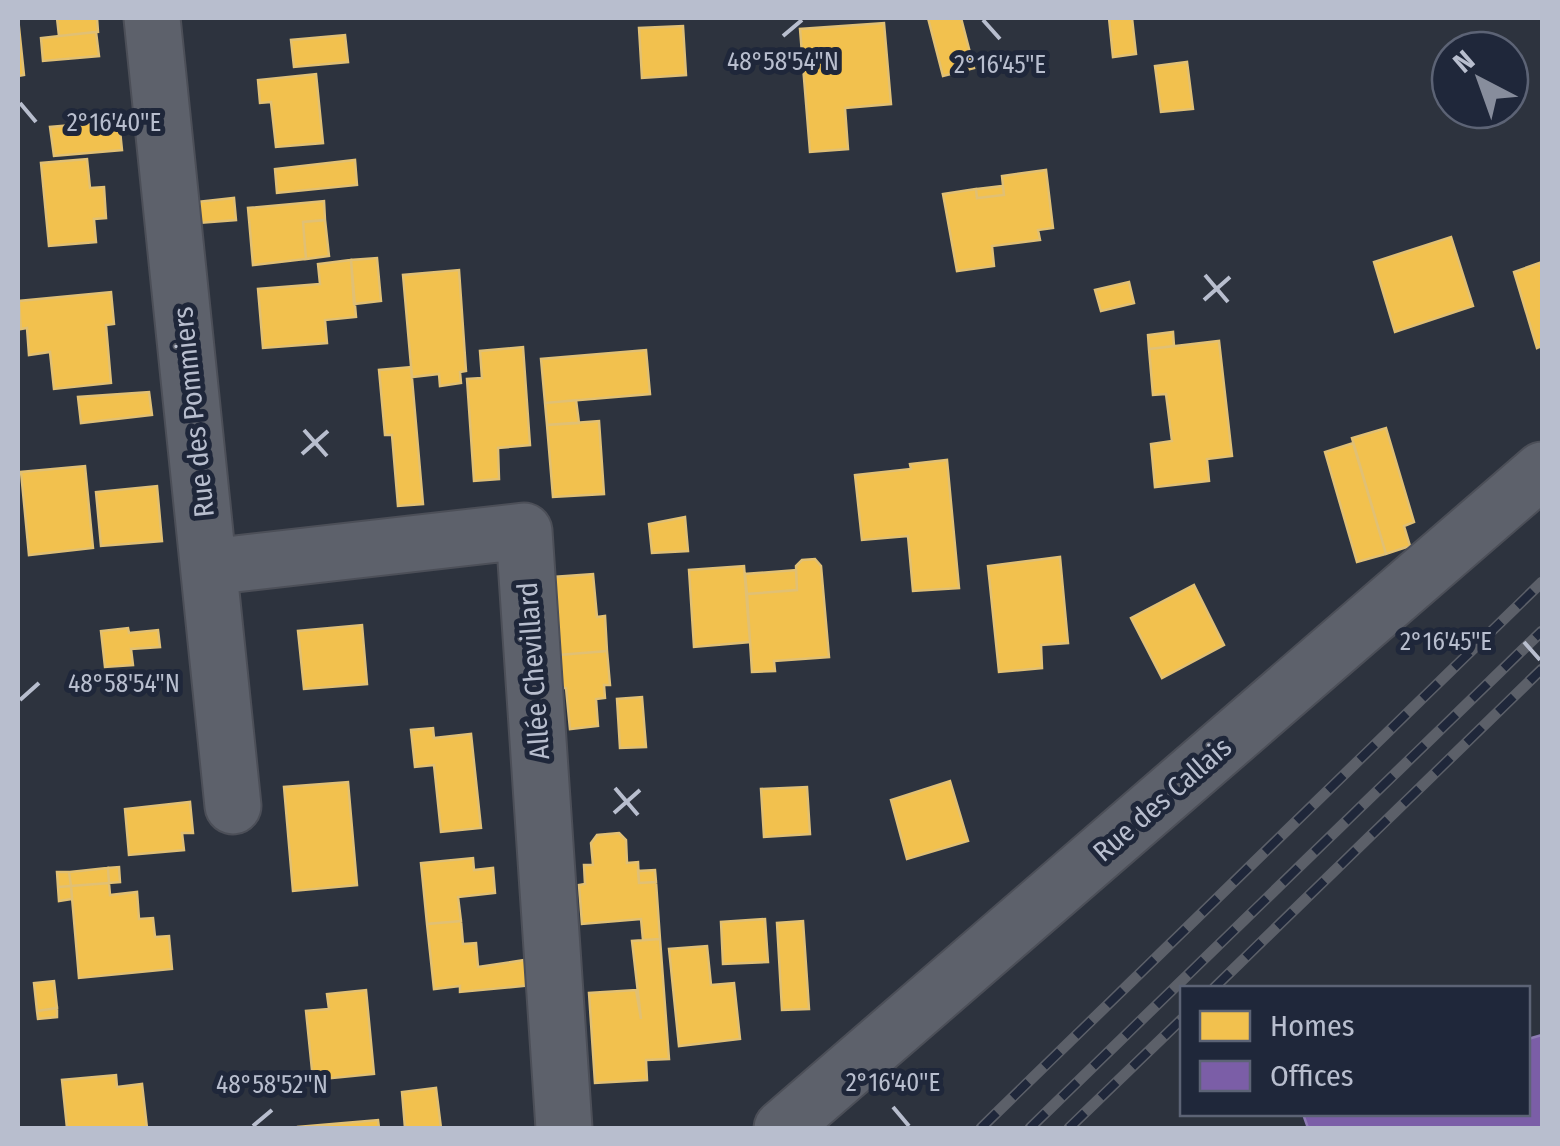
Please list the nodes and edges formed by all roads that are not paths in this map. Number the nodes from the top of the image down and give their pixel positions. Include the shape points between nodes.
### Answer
1 (152, 18) edge
2 (1542, 470) edge
3 (208, 567) junction
4 (233, 806) dead end
5 (564, 1128) edge
6 (782, 1128) edge

1 - 3 street, Rue des Pommiers
2 - 6 street, Rue des Callais
3 - 4 street, Rue des Pommiers
3 - 5 street, Allée Chevillard via 524,531

